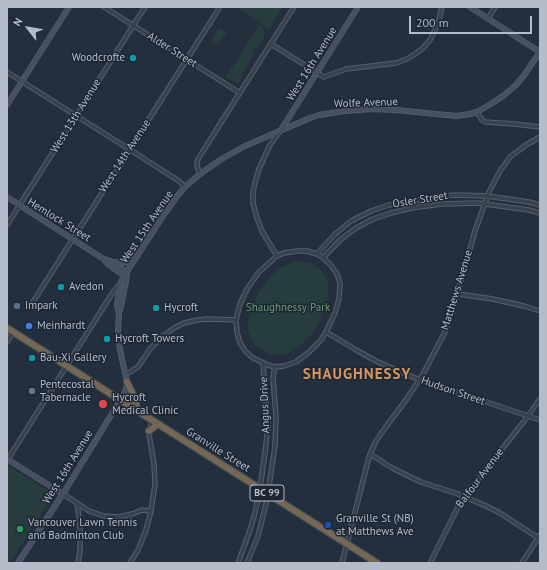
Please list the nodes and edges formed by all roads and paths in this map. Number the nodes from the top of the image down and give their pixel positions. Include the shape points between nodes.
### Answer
1 (69, 7) edge
2 (104, 7) edge
3 (145, 7) edge
4 (220, 7) edge
5 (294, 7) edge
6 (358, 7) edge
7 (442, 7) edge
8 (470, 7) edge
9 (495, 7) edge
10 (488, 19) junction
11 (133, 26) junction
12 (271, 44) junction
13 (540, 52) edge
14 (187, 60) junction
15 (7, 72) edge
16 (317, 73) junction
17 (22, 81) junction
18 (240, 93) junction
19 (7, 105) edge
20 (477, 112) junction
21 (76, 116) junction
22 (540, 127) edge
23 (281, 130) junction
24 (540, 137) edge
25 (130, 149) junction
26 (200, 174) junction
27 (185, 187) junction
28 (487, 196) junction
29 (7, 197) edge
30 (484, 204) junction
31 (19, 205) junction
32 (540, 205) edge
33 (540, 213) edge
34 (7, 224) edge
35 (73, 239) junction
36 (317, 254) junction
37 (277, 256) junction
38 (102, 258) junction
39 (136, 258) junction
40 (323, 258) junction
41 (110, 261) junction
42 (126, 275) junction
43 (120, 284) junction
44 (458, 294) junction
45 (31, 305) dead end
46 (540, 310) edge
47 (119, 313) junction
48 (236, 320) junction
49 (7, 328) edge
50 (13, 332) junction
51 (326, 332) junction
52 (7, 342) edge
53 (263, 364) junction
54 (66, 366) junction
55 (275, 367) junction
56 (125, 374) junction
57 (420, 379) junction
58 (127, 382) junction
59 (540, 399) edge
60 (121, 401) junction
61 (138, 411) junction
62 (528, 416) junction
63 (540, 420) edge
64 (155, 422) junction
65 (149, 431) joint
66 (370, 454) junction
67 (7, 459) edge
68 (260, 489) junction
69 (63, 494) junction
70 (268, 494) junction
71 (464, 496) junction
72 (77, 503) junction
73 (151, 511) junction
74 (539, 538) edge
75 (347, 544) junction
76 (18, 563) edge
77 (78, 563) edge
78 (130, 563) edge
79 (238, 563) edge
80 (247, 563) edge
81 (342, 563) edge
82 (377, 563) edge
83 (430, 563) edge
84 (522, 563) edge

1 - 17 street
2 - 11 street, Alder Street
3 - 11 street, West 13th Avenue
4 - 14 street, West 14th Avenue
5 - 12 street
6 - 16 street, West 16th Avenue
7 - 16 street via 438,24 430,40 407,60 346,70 326,77
8 - 10 street
9 - 10 street
10 - 13 street
11 - 14 street, Alder Street
11 - 21 street, West 13th Avenue
12 - 16 street
12 - 18 street
13 - 20 street via 510,90
14 - 18 street, Alder Street
14 - 25 street, West 14th Avenue
15 - 17 street
16 - 23 street, West 16th Avenue
17 - 19 street
17 - 21 street
18 - 26 street via 198,159
20 - 22 street via 485,122
20 - 23 street, Wolfe Avenue via 451,116 396,110 353,110 319,115
21 - 25 street
21 - 31 street, West 13th Avenue
23 - 26 street, Wolfe Avenue via 245,146
23 - 37 street via 270,145 259,169 253,192 256,218
24 - 28 street, Matthews Avenue via 510,157
25 - 27 street
25 - 35 street, West 14th Avenue
26 - 27 street, West 15th Avenue
27 - 39 street, West 15th Avenue
28 - 30 street, Matthews Avenue
28 - 32 street, Osler Street
28 - 36 street, Osler Street via 441,196 389,205 371,211 351,221
29 - 31 street, Hemlock Street
30 - 33 street, Osler Street
30 - 40 street, Osler Street via 442,204 411,208 373,219 340,240
30 - 44 street, Matthews Avenue
31 - 34 street, West 13th Avenue
31 - 35 street, Hemlock Street
35 - 38 street, Hemlock Street
35 - 45 street, West 14th Avenue
36 - 37 street via 297,251
36 - 40 street
37 - 48 street via 259,272 247,289
38 - 41 street, Hemlock Street
38 - 42 street, Hemlock Street
39 - 41 street via 124,263
39 - 42 street, West 15th Avenue
40 - 51 street via 337,274 340,283 335,313
41 - 42 street, Hemlock Street
42 - 43 street, West 15th Avenue
42 - 47 street
43 - 47 street via 117,306
43 - 54 street, West 15th Avenue
44 - 46 street
44 - 57 street, Matthews Avenue via 444,334
47 - 56 street via 119,340
48 - 53 street via 240,343 246,352
48 - 56 street via 208,319 184,323 162,337 138,367
49 - 50 highway, Granville Street / BC 99
50 - 52 street
50 - 54 highway, Granville Street / BC 99
51 - 55 street via 310,352 296,362
51 - 57 street, Hudson Street via 364,354
53 - 55 street
53 - 68 street, Angus Drive via 268,426
54 - 60 highway, Granville Street / BC 99
54 - 67 street, West 15th Avenue
55 - 70 street, Angus Drive via 273,376 276,417
56 - 58 street
57 - 62 street, Hudson Street
57 - 66 street, Matthews Avenue via 384,428
58 - 60 street, West 16th Avenue
58 - 61 highway
59 - 62 street, Balfour Avenue
60 - 61 highway, Granville Street / BC 99
60 - 69 street, West 16th Avenue
61 - 64 highway, Granville Street / BC 99
62 - 63 street, Hudson Street
62 - 71 street, Balfour Avenue
64 - 65 highway
64 - 68 highway, Granville Street / BC 99
65 - 73 street via 155,484
66 - 71 street via 421,482
66 - 75 street, Matthews Avenue
67 - 69 street
68 - 70 highway, Granville Street / BC 99
68 - 79 street, Angus Drive
69 - 72 street
69 - 76 street, West 16th Avenue
70 - 75 highway, Granville Street / BC 99
70 - 80 street, Angus Drive via 258,536
71 - 74 street via 500,513
71 - 83 street, Balfour Avenue
72 - 73 street via 104,516 119,517 142,510
72 - 77 street via 80,525
73 - 78 street via 142,540
74 - 84 street
75 - 81 street, Matthews Avenue
75 - 82 highway, Granville Street / BC 99

